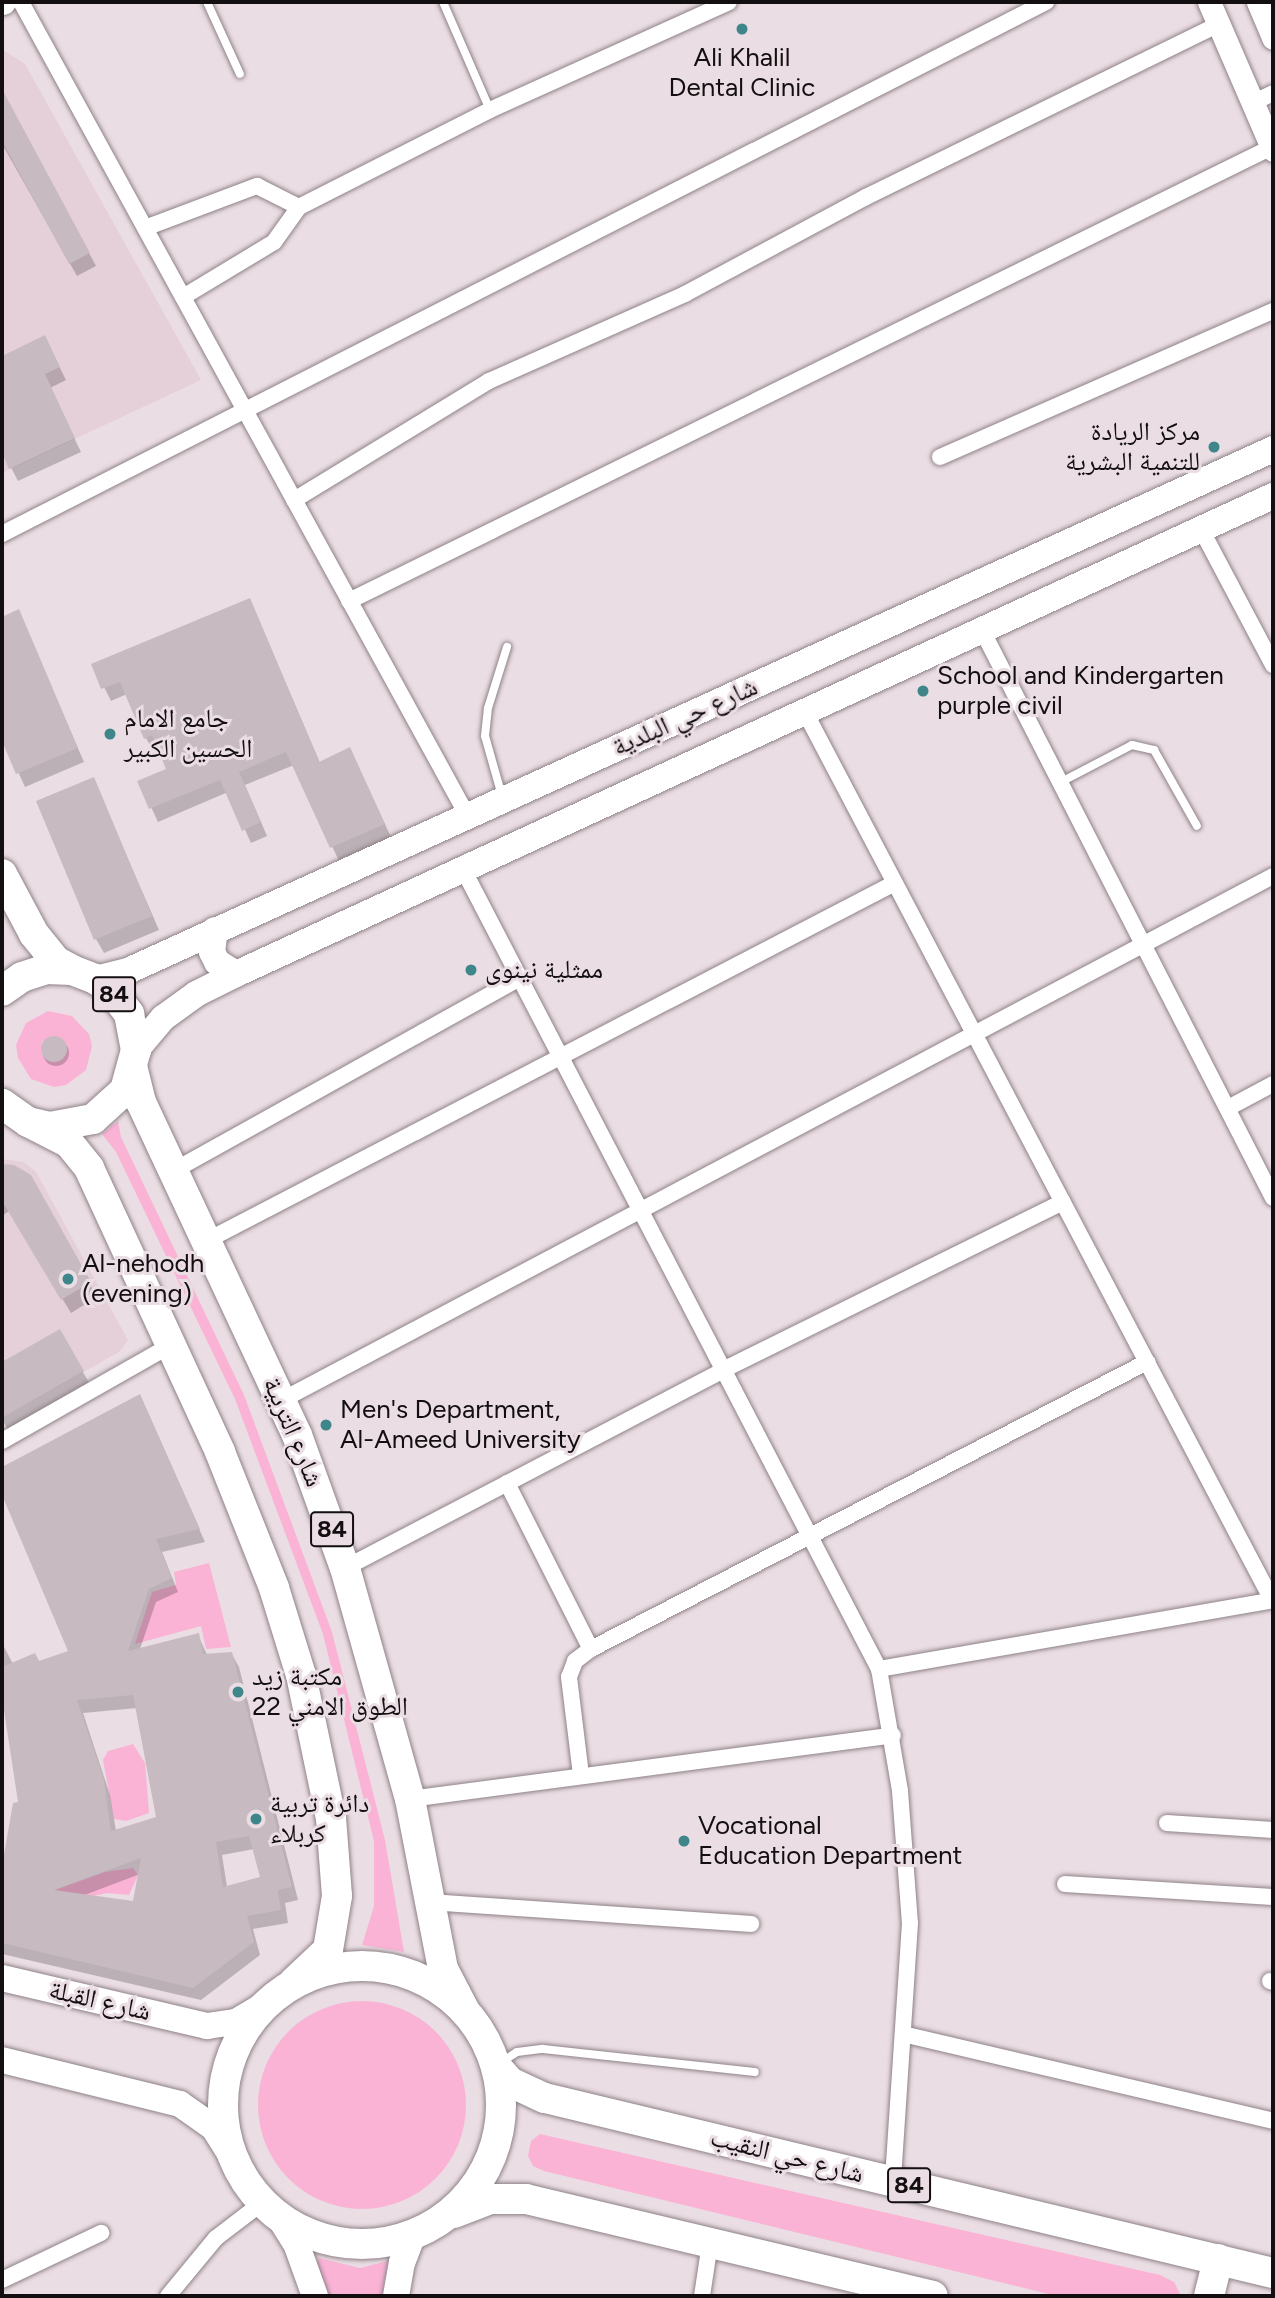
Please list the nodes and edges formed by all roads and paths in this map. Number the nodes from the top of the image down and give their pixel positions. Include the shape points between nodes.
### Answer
1 (21, 2) edge
2 (207, 2) edge
3 (443, 2) edge
4 (729, 2) edge
5 (1046, 2) edge
6 (1209, 2) edge
7 (1258, 2) edge
8 (1219, 24) junction
9 (1273, 38) edge
10 (240, 74) dead end
11 (1264, 98) edge
12 (491, 110) junction
13 (1273, 149) edge
14 (299, 207) junction
15 (145, 228) junction
16 (183, 297) junction
17 (1273, 311) edge
18 (246, 412) junction
19 (1273, 449) edge
20 (940, 457) dead end
21 (1273, 496) edge
22 (294, 500) junction
23 (1201, 529) junction
24 (2, 534) edge
25 (349, 601) junction
26 (982, 630) junction
27 (507, 647) dead end
28 (1273, 665) edge
29 (804, 712) junction
30 (1062, 782) junction
31 (503, 799) junction
32 (467, 815) junction
33 (1197, 826) dead end
34 (463, 869) junction
35 (2, 874) edge
36 (1273, 876) edge
37 (895, 883) junction
38 (215, 930) junction
39 (1145, 943) junction
40 (83, 974) junction
41 (236, 974) junction
42 (520, 978) junction
43 (2, 991) edge
44 (974, 1033) junction
45 (560, 1056) junction
46 (135, 1060) junction
47 (1273, 1084) edge
48 (2, 1104) edge
49 (1228, 1108) junction
50 (15, 1122) edge
51 (173, 1171) junction
52 (1273, 1198) edge
53 (1063, 1202) junction
54 (640, 1211) junction
55 (206, 1241) junction
56 (173, 1344) junction
57 (1147, 1362) junction
58 (723, 1370) junction
59 (282, 1400) junction
60 (2, 1441) edge
61 (507, 1483) junction
62 (808, 1534) junction
63 (345, 1568) junction
64 (1273, 1600) edge
65 (591, 1648) junction
66 (879, 1668) junction
67 (893, 1735) junction
68 (581, 1774) junction
69 (410, 1799) junction
70 (1167, 1823) dead end
71 (1273, 1830) edge
72 (1065, 1884) dead end
73 (1273, 1897) edge
74 (430, 1902) junction
75 (751, 1924) dead end
76 (2, 1978) edge
77 (294, 1982) junction
78 (261, 2007) junction
79 (465, 2011) junction
80 (903, 2034) junction
81 (2, 2060) edge
82 (496, 2066) junction
83 (755, 2072) dead end
84 (1273, 2121) edge
85 (235, 2162) junction
86 (893, 2182) junction
87 (271, 2209) junction
88 (439, 2221) junction
89 (102, 2233) dead end
90 (413, 2234) junction
91 (710, 2243) junction
92 (1218, 2259) junction
93 (1273, 2273) edge
94 (2, 2280) edge
95 (856, 2287) edge
96 (168, 2296) edge
97 (315, 2296) edge
98 (396, 2296) edge
99 (702, 2296) edge
100 (933, 2296) edge
101 (1209, 2296) edge

1 - 15 street
2 - 10 lane
3 - 12 lane
4 - 12 street
5 - 18 street
6 - 8 main road
7 - 9 main road
8 - 11 main road
8 - 22 street via 866,197 685,294 489,381
11 - 13 main road
12 - 14 street
13 - 25 street
14 - 15 street via 257,186
14 - 16 street via 274,242
15 - 16 street
16 - 18 street
17 - 20 street
18 - 22 street
18 - 24 street
19 - 31 main road, شارع حي البلدية
21 - 23 main road, شارع حي البلدية
22 - 25 street
23 - 26 main road, شارع حي البلدية
23 - 28 street
25 - 32 street
26 - 29 main road, شارع حي البلدية
26 - 30 street
27 - 31 lane via 488,708 485,736
29 - 34 main road, شارع حي البلدية
29 - 37 street
30 - 33 lane via 1132,745 1154,750
30 - 39 street
31 - 32 main road, شارع حي البلدية
32 - 38 main road, شارع حي البلدية
34 - 41 main road, شارع حي البلدية
34 - 42 street
35 - 40 highway via 34,934 56,961
36 - 39 street
37 - 44 street
37 - 45 street
38 - 40 main road, شارع حي البلدية via 130,970
38 - 41 main road via 212,952 217,962
39 - 44 street
39 - 49 street
40 - 43 highway, 84 via 46,970 22,977
40 - 46 highway, 84 via 114,994 129,1014
41 - 46 main road, شارع حي البلدية via 196,994 163,1018
42 - 45 street
42 - 51 street
44 - 53 street
44 - 54 street
45 - 54 street
45 - 55 street
46 - 50 highway via 118,1099 93,1119 50,1127
46 - 51 highway, شارع التربية / 84 via 141,1101
47 - 49 street
48 - 50 highway, 84
49 - 52 street
50 - 56 highway, 84 via 60,1137 84,1160
51 - 55 highway, شارع التربية / 84
53 - 57 street
53 - 58 street
54 - 58 street
54 - 59 street
55 - 59 highway, شارع التربية / 84
56 - 60 street
56 - 77 highway, 84 via 274,1588 321,1760 336,1864 336,1922 328,1950
57 - 62 street
57 - 64 street
58 - 61 street
58 - 62 street
59 - 63 highway, شارع التربية / 84
61 - 63 street
61 - 65 street
62 - 65 street
62 - 66 street
63 - 69 highway, شارع التربية / 84
64 - 66 street
65 - 68 street via 575,1661 569,1677
66 - 67 street
67 - 68 street
67 - 80 street via 910,1923
68 - 69 street
69 - 74 highway, شارع التربية / 84
70 - 71 street
72 - 73 street
74 - 75 street
74 - 79 highway, شارع التربية / 84 via 443,1969
76 - 78 main road, شارع القبلة via 197,2024 236,2022
77 - 78 highway, 84
77 - 79 highway, 84 via 328,1969 365,1965 402,1971 436,1987
78 - 85 highway, 84 via 237,2041 224,2080 224,2122
79 - 82 highway, 84
80 - 84 street
80 - 86 street
81 - 85 main road via 161,2098 206,2121
82 - 83 lane via 517,2052 543,2049
82 - 86 highway, شارع حي النقيب / 84 via 510,2082 545,2098
82 - 88 highway, 84 via 501,2101 497,2136 486,2168 466,2197
85 - 87 highway, 84
86 - 92 highway, شارع حي النقيب / 84
87 - 90 highway, 84 via 298,2228 344,2242 367,2244
87 - 96 street via 216,2238
87 - 97 main road via 297,2246
88 - 90 highway, 84
88 - 91 highway, 84 via 490,2199 526,2199
89 - 94 street
90 - 98 main road
91 - 95 highway, 84
91 - 99 street
92 - 93 highway, شارع حي النقيب / 84
92 - 101 highway
95 - 100 highway, 84

